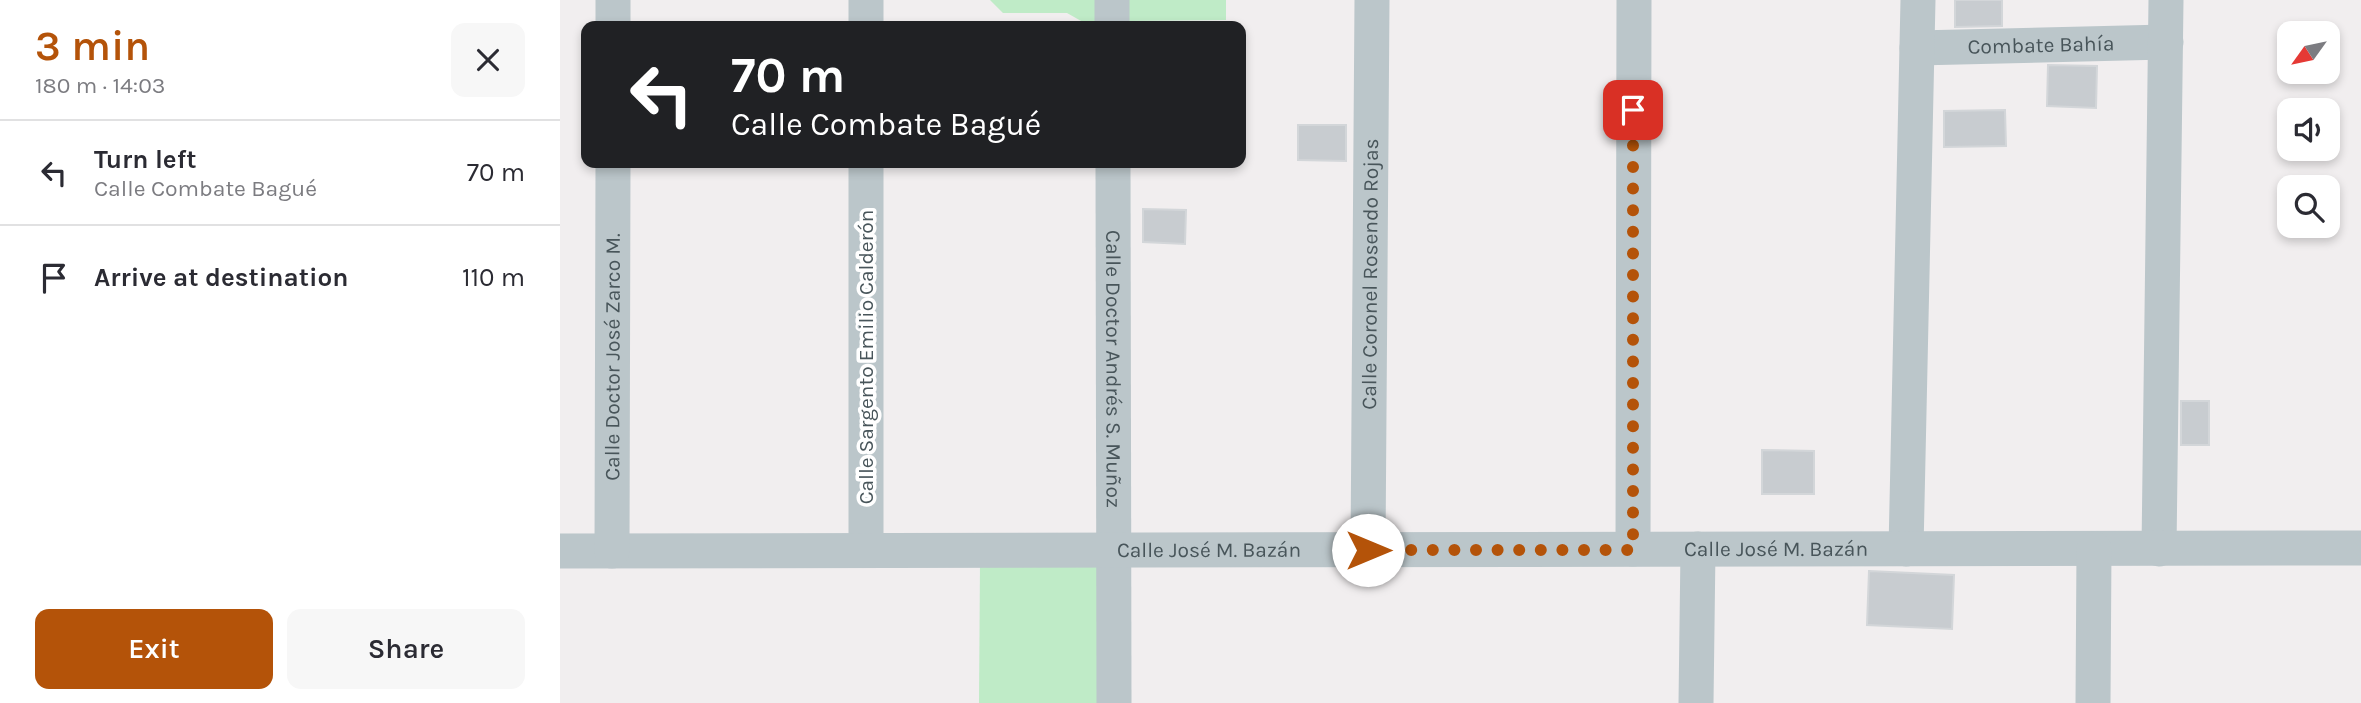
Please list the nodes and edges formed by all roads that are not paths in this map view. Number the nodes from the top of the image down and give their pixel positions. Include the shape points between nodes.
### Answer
1 (613, 0) edge
2 (866, 0) edge
3 (1112, 0) edge
4 (1372, 0) edge
5 (1634, 0) edge
6 (1918, 0) edge
7 (2166, 0) edge
8 (613, 21) edge
9 (866, 21) edge
10 (1112, 21) edge
11 (2166, 42) junction
12 (1917, 48) junction
13 (612, 168) edge
14 (866, 168) edge
15 (1112, 168) edge
16 (2361, 548) edge
17 (1698, 549) junction
18 (1906, 549) junction
19 (2094, 549) junction
20 (2159, 549) junction
21 (1114, 550) junction
22 (1368, 550) junction
23 (1633, 550) junction
24 (560, 551) edge
25 (612, 551) junction
26 (866, 551) junction
27 (1114, 703) edge
28 (1696, 703) edge
29 (2094, 703) edge

1 - 8 street
2 - 9 street
3 - 10 street
4 - 22 street, Calle Coronel Rosendo Rojas
5 - 23 street
6 - 12 street
7 - 11 street
11 - 12 street, Combate Bahía
11 - 20 street
12 - 18 street
13 - 25 street, Calle Doctor José Zarco M.
14 - 26 street, Calle Sargento Emilio Calderón
15 - 21 street, Calle Doctor Andrés S. Muñoz
16 - 20 street, Calle José M. Bazán
17 - 18 street, Calle José M. Bazán
17 - 23 street, Calle José M. Bazán
17 - 28 street
18 - 19 street, Calle José M. Bazán
19 - 20 street, Calle José M. Bazán
19 - 29 street
21 - 22 street, Calle José M. Bazán
21 - 26 street, Calle José M. Bazán
21 - 27 street, Calle Doctor Andrés S. Muñoz
22 - 23 street, Calle José M. Bazán
24 - 25 street, Calle José M. Bazán
25 - 26 street, Calle José M. Bazán

